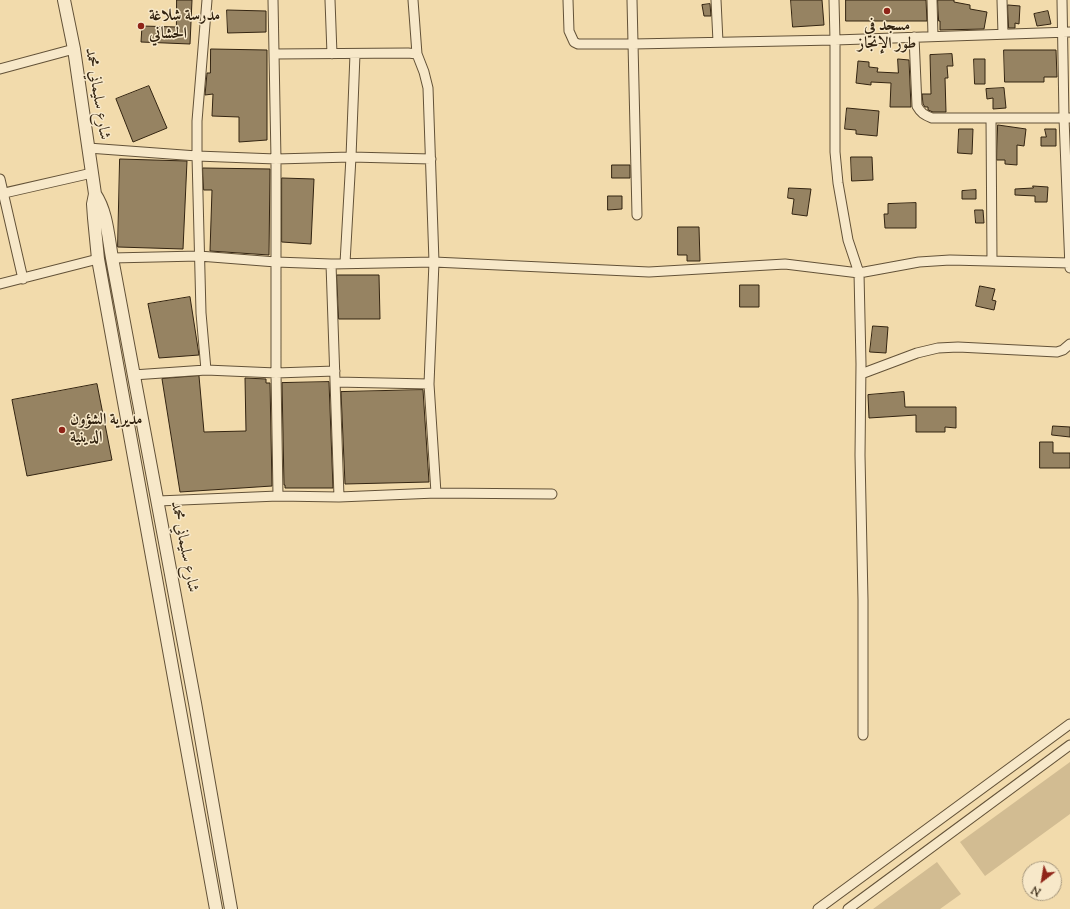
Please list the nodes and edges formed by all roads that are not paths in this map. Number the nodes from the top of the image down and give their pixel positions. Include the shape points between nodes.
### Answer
1 (64, 0) edge
2 (207, 0) edge
3 (273, 0) edge
4 (330, 0) edge
5 (412, 0) edge
6 (568, 0) edge
7 (632, 0) edge
8 (716, 0) edge
9 (834, 0) edge
10 (932, 0) edge
11 (1002, 0) edge
12 (1062, 0) edge
13 (1066, 32) edge
14 (1003, 34) junction
15 (933, 36) junction
16 (914, 37) junction
17 (835, 40) junction
18 (718, 42) junction
19 (633, 44) junction
20 (74, 49) junction
21 (274, 54) junction
22 (332, 54) junction
23 (355, 54) junction
24 (417, 54) junction
25 (0, 69) edge
26 (991, 118) junction
27 (1067, 118) edge
28 (88, 148) junction
29 (197, 156) junction
30 (351, 157) junction
31 (276, 159) junction
32 (431, 159) junction
33 (92, 173) junction
34 (0, 179) edge
35 (1068, 192) edge
36 (2, 194) edge
37 (94, 194) junction
38 (636, 215) dead end
39 (199, 256) junction
40 (112, 258) junction
41 (98, 259) junction
42 (992, 261) junction
43 (276, 262) junction
44 (434, 262) junction
45 (345, 263) junction
46 (331, 264) junction
47 (1070, 265) edge
48 (859, 273) junction
49 (22, 279) junction
50 (0, 284) edge
51 (1070, 344) edge
52 (206, 370) junction
53 (335, 371) junction
54 (276, 373) junction
55 (861, 374) junction
56 (133, 375) junction
57 (336, 382) junction
58 (430, 384) junction
59 (436, 493) junction
60 (552, 494) dead end
61 (278, 496) junction
62 (339, 497) junction
63 (158, 501) junction
64 (1070, 724) edge
65 (863, 735) dead end
66 (1070, 745) edge
67 (216, 909) edge
68 (231, 909) edge
69 (818, 909) edge
70 (848, 909) edge

1 - 20 street, شارع سليماني محمد
2 - 29 street
3 - 21 street
4 - 22 street
5 - 24 street
6 - 19 street via 569,31 574,42
7 - 19 street
8 - 18 street
9 - 17 street
10 - 15 street
11 - 14 street
12 - 13 street
13 - 14 street
13 - 27 street
14 - 15 street
15 - 16 street
16 - 17 street
16 - 26 street via 917,106 920,112 932,118
17 - 18 street
17 - 48 street via 834,113 838,183 848,240
18 - 19 street
19 - 38 street
20 - 25 street
20 - 28 street, شارع سليماني محمد
21 - 22 street
21 - 31 street
22 - 23 street
23 - 24 street
23 - 30 street
24 - 32 street via 428,88
26 - 27 street
26 - 42 street
27 - 35 street
28 - 29 street
28 - 33 street, شارع سليماني محمد
29 - 31 street
29 - 39 street
30 - 31 street
30 - 32 street
30 - 45 street
31 - 43 street
32 - 44 street
33 - 36 street
33 - 37 street, شارع سليماني محمد
34 - 36 street
35 - 47 street
36 - 49 street
37 - 40 street, شارع سليماني محمد via 100,202 104,216
37 - 41 street, شارع سليماني محمد
39 - 40 street
39 - 43 street
39 - 52 street
40 - 56 street, شارع سليماني محمد
41 - 49 street
41 - 67 street, شارع سليماني محمد
42 - 47 street
42 - 48 street via 919,262
43 - 46 street
43 - 54 street
44 - 45 street
44 - 48 street via 649,272 785,264
44 - 58 street
45 - 46 street
46 - 53 street
48 - 55 street
49 - 50 street
51 - 55 street via 1057,352 938,348
52 - 54 street
52 - 56 street
53 - 54 street
53 - 57 street
54 - 61 street
55 - 65 street
56 - 63 street, شارع سليماني محمد
57 - 58 street
57 - 62 street
58 - 59 street
59 - 60 street
59 - 62 street
61 - 62 street
61 - 63 street
63 - 68 street, شارع سليماني محمد
64 - 69 street
66 - 70 street

